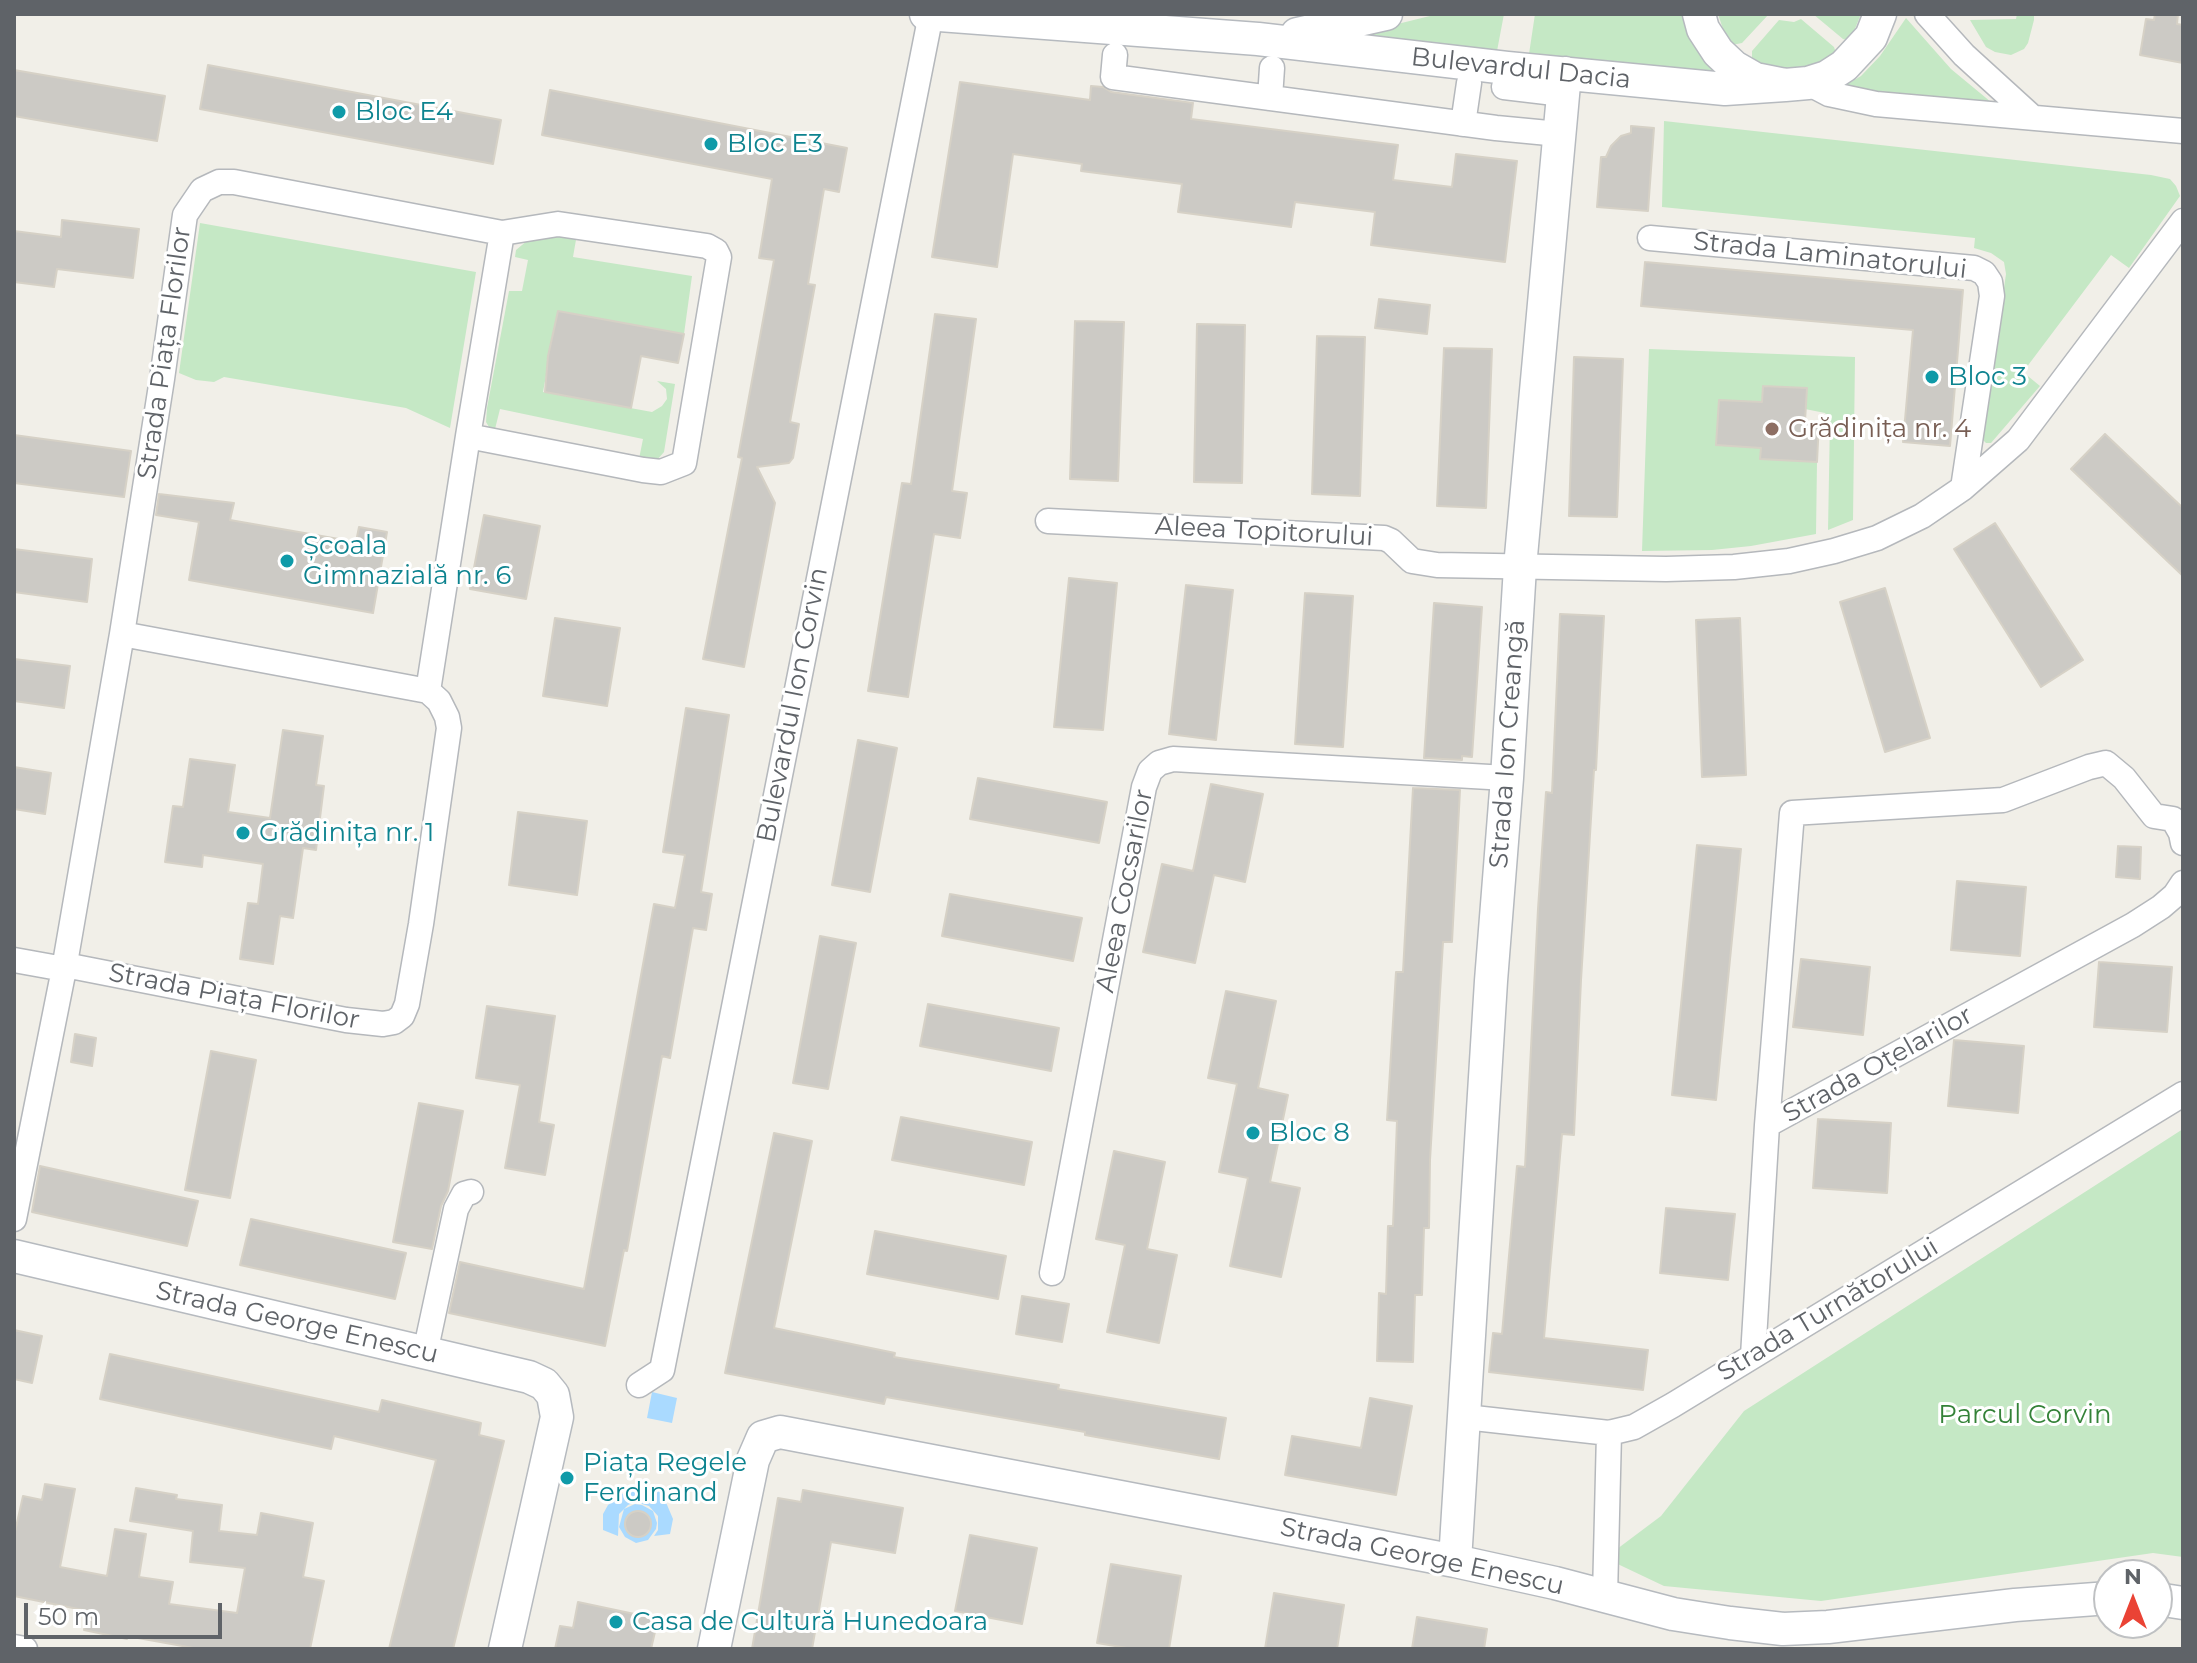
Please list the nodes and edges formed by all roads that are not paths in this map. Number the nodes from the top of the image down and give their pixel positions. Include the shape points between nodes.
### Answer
1 (929, 14) edge
2 (1386, 14) edge
3 (1699, 14) edge
4 (1927, 14) edge
5 (1948, 14) edge
6 (1878, 22) edge
7 (1258, 39) junction
8 (1115, 55) dead end
9 (1964, 55) junction
10 (1272, 68) dead end
11 (1469, 83) dead end
12 (1564, 83) junction
13 (1797, 84) junction
14 (1504, 87) dead end
15 (1270, 98) junction
16 (2031, 116) junction
17 (1463, 124) junction
18 (2183, 131) edge
19 (1559, 134) junction
20 (2183, 221) edge
21 (502, 233) junction
22 (1650, 238) dead end
23 (468, 436) junction
24 (1963, 488) junction
25 (1048, 521) dead end
26 (1520, 567) junction
27 (122, 634) junction
28 (428, 691) junction
29 (1507, 778) junction
30 (2183, 843) edge
31 (2183, 883) edge
32 (14, 960) edge
33 (64, 967) junction
34 (2183, 1094) edge
35 (1767, 1125) junction
36 (471, 1192) dead end
37 (14, 1219) edge
38 (14, 1256) edge
39 (1052, 1273) dead end
40 (425, 1353) junction
41 (1753, 1356) junction
42 (639, 1385) dead end
43 (1465, 1417) junction
44 (1609, 1433) junction
45 (1455, 1561) junction
46 (1605, 1596) junction
47 (2093, 1599) edge
48 (14, 1647) edge
49 (25, 1649) edge
50 (505, 1649) edge
51 (714, 1649) edge

1 - 7 street, Bulevardul Dacia
1 - 42 street, Bulevardul Ion Corvin via 662,1370
2 - 7 street, Bulevardul Dacia
3 - 13 street via 1718,52 1734,67 1755,79
4 - 9 street
5 - 9 street
6 - 13 street via 1844,66 1827,77
7 - 12 street, Bulevardul Dacia
8 - 15 street via 1113,77
9 - 16 street
10 - 15 street
11 - 17 street
12 - 13 street, Bulevardul Dacia via 1725,89
12 - 14 street
12 - 19 street, Strada Ion Creangă
13 - 16 street via 1876,104
15 - 17 street
16 - 18 street
17 - 19 street
19 - 26 street, Strada Ion Creangă
20 - 24 street via 2018,440
21 - 23 street
21 - 23 street, Strada Piața Florilor via 558,224 692,244 716,251 719,266 684,463 661,472 643,470
21 - 27 street, Strada Piața Florilor via 234,182 202,190 185,215
22 - 24 street, Strada Laminatorului via 1984,273 1992,296
23 - 28 street
24 - 26 street via 1877,538 1789,561 1666,569
25 - 26 street, Aleea Topitorului via 1384,538 1420,563
26 - 29 street, Strada Ion Creangă
27 - 28 street
27 - 33 street, Strada Piața Florilor
28 - 33 street, Strada Piața Florilor via 439,701 449,728 402,1016 383,1024 346,1020
29 - 39 street, Aleea Cocsarilor via 1173,759 1150,771
29 - 43 street, Strada Ion Creangă
30 - 35 street via 2173,819 2154,816 2106,763 2003,800 1790,816
31 - 35 street, Strada Oțelarilor via 2161,907 2133,925
32 - 33 street
33 - 37 street, Strada Piața Florilor
34 - 41 street, Strada Turnătorului
35 - 41 street, Strada Oțelarilor
36 - 40 street via 456,1209
38 - 40 street, Strada George Enescu
40 - 50 street, Strada George Enescu via 529,1377 553,1395 557,1417
41 - 44 street, Strada Turnătorului via 1634,1427
43 - 44 street
43 - 45 street, Strada Ion Creangă
44 - 46 street
45 - 46 street, Strada George Enescu
45 - 51 street, Strada George Enescu via 780,1432 763,1437 753,1460
46 - 47 street, Strada George Enescu via 1673,1614 1783,1629
48 - 49 street

